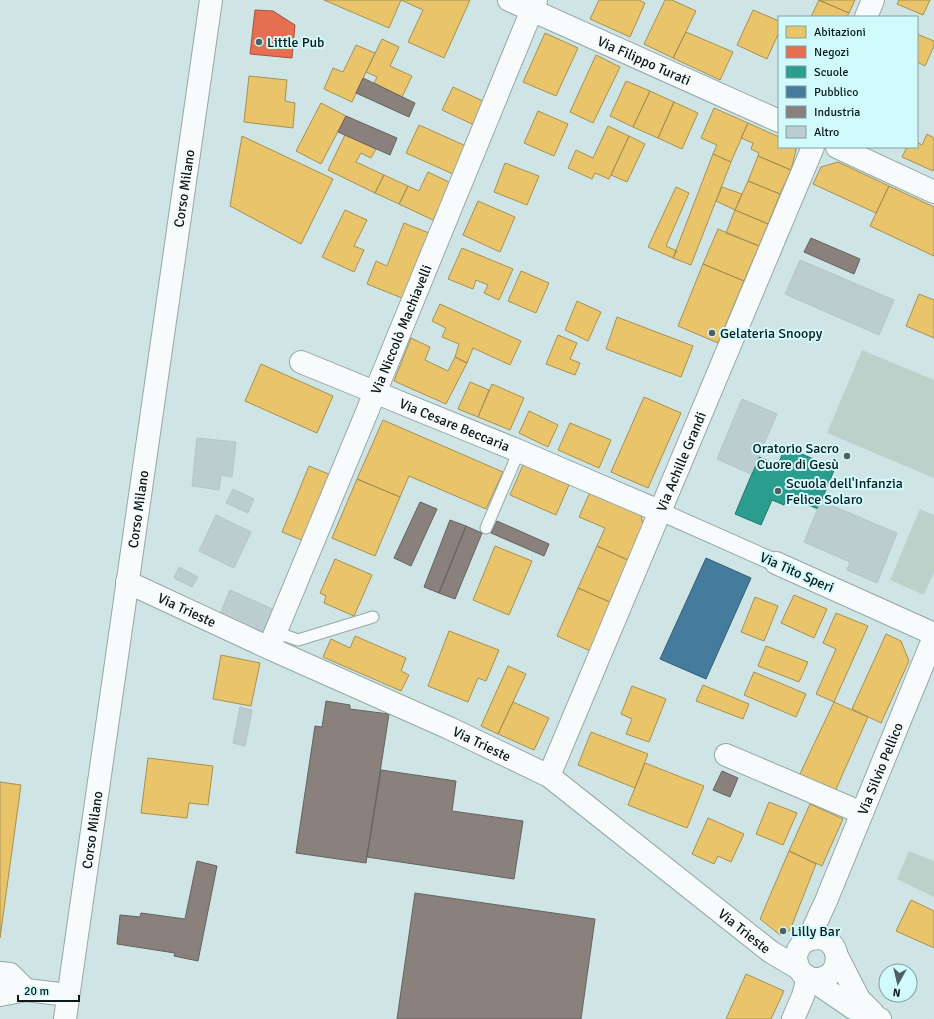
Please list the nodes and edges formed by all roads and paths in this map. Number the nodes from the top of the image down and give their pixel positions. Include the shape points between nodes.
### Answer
1 (211, 0) edge
2 (509, 0) edge
3 (873, 0) edge
4 (534, 5) edge
5 (866, 16) edge
6 (778, 120) edge
7 (813, 148) edge
8 (839, 148) edge
9 (934, 192) edge
10 (301, 362) dead end
11 (374, 393) junction
12 (519, 451) junction
13 (659, 512) junction
14 (486, 528) dead end
15 (776, 563) joint
16 (128, 582) junction
17 (373, 617) dead end
18 (272, 640) junction
19 (933, 640) edge
20 (726, 755) dead end
21 (549, 776) junction
22 (862, 813) junction
23 (817, 940) junction
24 (838, 958) junction
25 (0, 973) edge
26 (806, 975) junction
27 (26, 990) junction
28 (0, 995) edge
29 (68, 995) junction
30 (878, 1018) edge
31 (65, 1019) edge
32 (794, 1019) edge

1 - 16 street, Corso Milano
2 - 4 street, Via Filippo Turati
3 - 5 street
4 - 6 street, Via Filippo Turati
4 - 11 street, Via Niccolò Machiavelli
7 - 13 street, Via Achille Grandi
8 - 9 street
10 - 11 street, Via Cesare Beccaria
11 - 12 street, Via Cesare Beccaria
11 - 18 street, Via Niccolò Machiavelli
12 - 13 street, Via Cesare Beccaria
12 - 14 lane, Via Cesare Beccaria
13 - 15 street, Via Tito Speri
13 - 21 street, Via Achille Grandi
15 - 19 street, Via Tito Speri
16 - 18 street, Via Trieste
16 - 29 street, Corso Milano
17 - 18 lane via 298,640
18 - 21 street, Via Trieste
19 - 22 street, Via Silvio Pellico
20 - 22 street
21 - 26 street, Via Trieste via 771,952
22 - 23 street, Via Silvio Pellico via 826,901
23 - 24 street via 834,946
23 - 26 street via 803,943 797,951 796,961
24 - 26 street via 834,970 827,977 819,979
24 - 30 street, Via Trieste via 859,999
25 - 27 street via 10,974
26 - 30 street, Via Trieste via 853,1008
26 - 32 street via 803,996
27 - 28 street
27 - 29 street
29 - 31 street, Corso Milano

